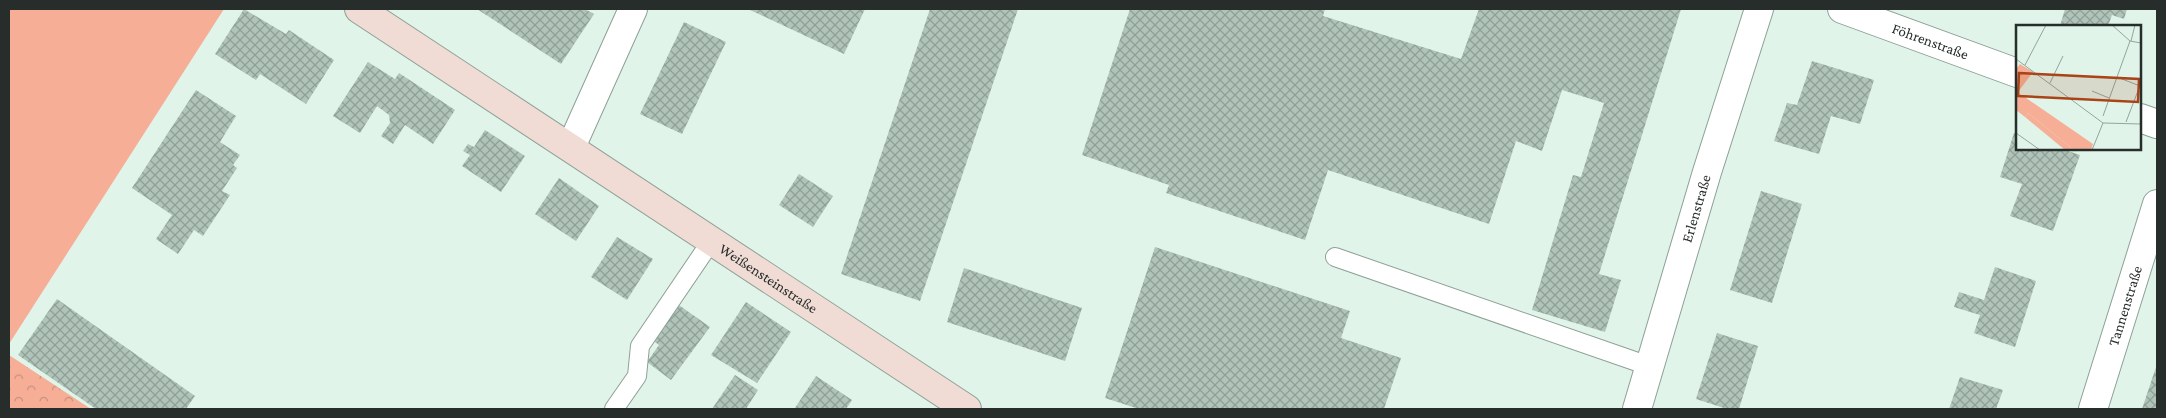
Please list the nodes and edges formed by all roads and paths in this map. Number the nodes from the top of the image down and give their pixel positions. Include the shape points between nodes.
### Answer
1 (359, 9) edge
2 (633, 9) edge
3 (1759, 9) edge
4 (1842, 9) edge
5 (2016, 73) edge
6 (2141, 118) edge
7 (2157, 124) edge
8 (572, 147) junction
9 (2157, 204) edge
10 (712, 240) junction
11 (1335, 257) dead end
12 (1649, 366) junction
13 (614, 409) edge
14 (967, 409) edge
15 (1637, 409) edge
16 (2093, 409) edge

1 - 8 street, Weißensteinstraße
2 - 8 street
3 - 12 street, Erlenstraße
4 - 5 street, Föhrenstraße
6 - 7 street
8 - 10 street, Weißensteinstraße
9 - 16 street, Tannenstraße
10 - 13 lane via 640,346 637,376
10 - 14 street, Weißensteinstraße
11 - 12 lane
12 - 15 street, Erlenstraße

